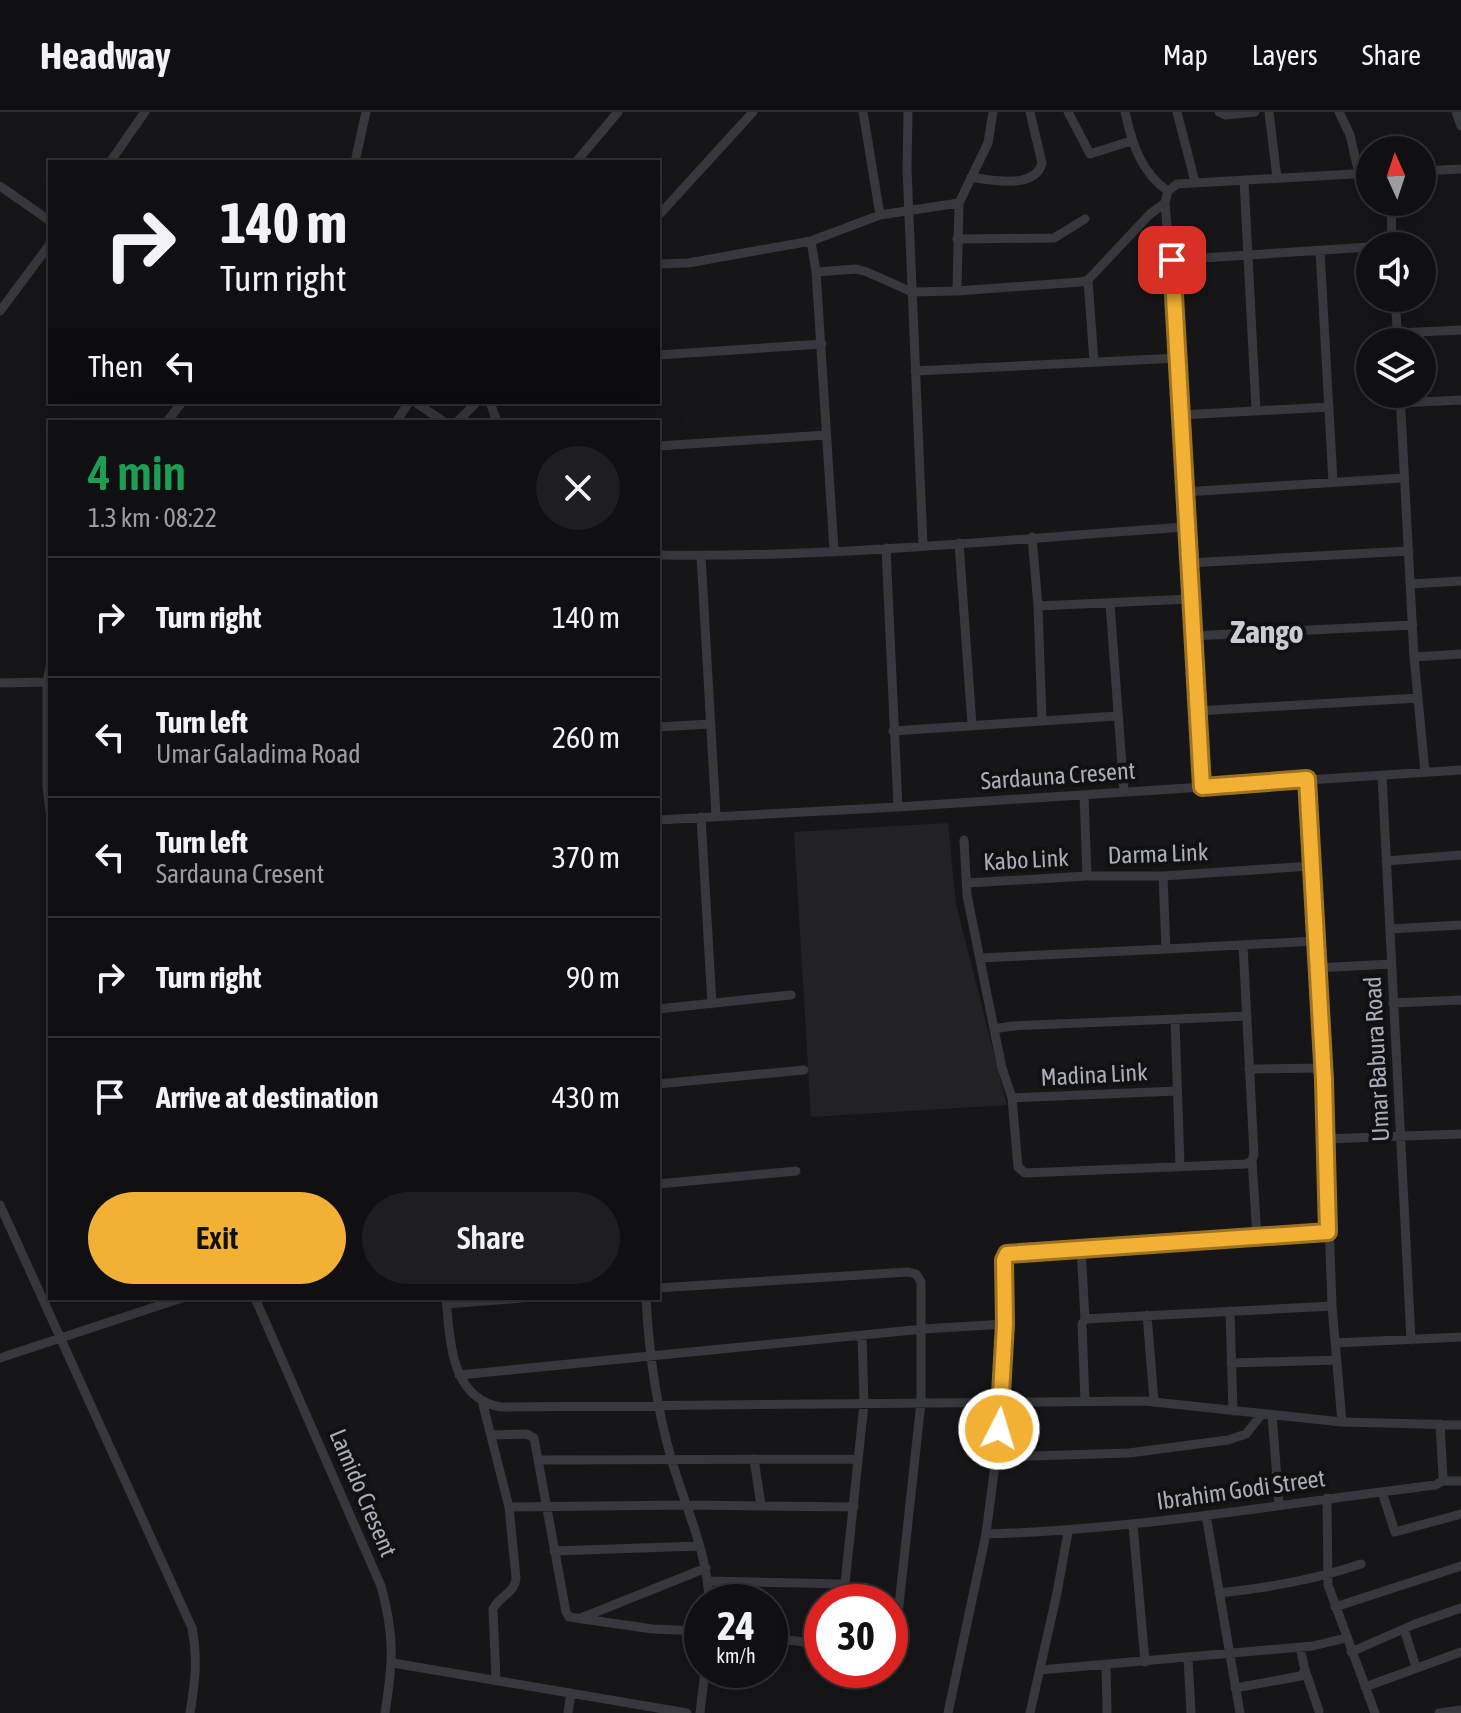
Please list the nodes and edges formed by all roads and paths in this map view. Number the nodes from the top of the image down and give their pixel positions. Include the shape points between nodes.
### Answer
1 (145, 112) edge
2 (366, 112) edge
3 (618, 112) edge
4 (753, 112) edge
5 (863, 112) edge
6 (908, 112) edge
7 (993, 112) edge
8 (1030, 112) edge
9 (1068, 112) edge
10 (1125, 112) edge
11 (1177, 112) edge
12 (1219, 112) edge
13 (1253, 112) edge
14 (1269, 112) edge
15 (1339, 112) edge
16 (1456, 112) edge
17 (1461, 126) edge
18 (1131, 141) junction
19 (1356, 151) edge
20 (111, 160) edge
21 (355, 160) edge
22 (578, 160) edge
23 (1461, 169) edge
24 (1436, 170) edge
25 (1356, 174) edge
26 (971, 177) junction
27 (1277, 178) junction
28 (1244, 180) junction
29 (1195, 182) junction
30 (0, 186) edge
31 (1168, 191) junction
32 (959, 203) junction
33 (1165, 203) junction
34 (911, 213) junction
35 (660, 214) edge
36 (880, 215) junction
37 (1085, 219) dead end
38 (48, 220) edge
39 (957, 239) junction
40 (811, 241) junction
41 (48, 247) edge
42 (1356, 248) edge
43 (1320, 251) junction
44 (1247, 255) junction
45 (1172, 260) junction
46 (660, 266) edge
47 (816, 272) junction
48 (1088, 280) junction
49 (957, 291) junction
50 (912, 292) junction
51 (0, 311) edge
52 (1461, 330) edge
53 (1436, 333) edge
54 (822, 344) junction
55 (660, 355) edge
56 (1178, 358) junction
57 (1094, 362) junction
58 (915, 371) junction
59 (1436, 400) edge
60 (1461, 400) edge
61 (410, 404) edge
62 (415, 404) edge
63 (475, 404) edge
64 (1329, 407) junction
65 (1401, 408) edge
66 (1256, 410) junction
67 (1181, 415) junction
68 (398, 420) edge
69 (441, 420) edge
70 (459, 420) edge
71 (826, 435) junction
72 (660, 446) edge
73 (1403, 478) junction
74 (1333, 482) junction
75 (1184, 492) junction
76 (1185, 527) junction
77 (1032, 537) junction
78 (959, 543) junction
79 (923, 545) junction
80 (886, 548) junction
81 (834, 550) junction
82 (1409, 551) junction
83 (660, 555) edge
84 (701, 556) junction
85 (1188, 563) junction
86 (1461, 581) edge
87 (1411, 584) junction
88 (1190, 599) junction
89 (1110, 604) junction
90 (1038, 606) junction
91 (1413, 625) junction
92 (1192, 636) junction
93 (1461, 654) edge
94 (1414, 657) junction
95 (48, 677) edge
96 (47, 682) junction
97 (0, 683) edge
98 (1418, 698) junction
99 (1197, 711) junction
100 (1117, 716) junction
101 (1042, 720) junction
102 (710, 724) junction
103 (972, 725) junction
104 (660, 727) edge
105 (893, 731) junction
106 (1461, 770) edge
107 (1425, 772) junction
108 (1382, 775) junction
109 (1307, 779) junction
110 (1202, 787) junction
111 (1124, 792) junction
112 (48, 795) edge
113 (1084, 795) junction
114 (898, 807) junction
115 (716, 816) junction
116 (701, 817) junction
117 (660, 820) edge
118 (964, 840) dead end
119 (1461, 855) edge
120 (1386, 861) junction
121 (1311, 866) junction
122 (1087, 876) junction
123 (1163, 876) junction
124 (968, 883) junction
125 (1461, 925) edge
126 (1390, 929) junction
127 (1315, 941) junction
128 (1243, 946) junction
129 (1166, 949) junction
130 (980, 958) junction
131 (1391, 964) junction
132 (1316, 968) junction
133 (791, 995) dead end
134 (1461, 1000) edge
135 (1393, 1003) junction
136 (712, 1004) junction
137 (660, 1009) edge
138 (1247, 1016) junction
139 (1175, 1020) junction
140 (994, 1029) junction
141 (1323, 1068) junction
142 (1249, 1069) junction
143 (804, 1070) dead end
144 (660, 1084) edge
145 (1177, 1091) junction
146 (1012, 1098) junction
147 (1461, 1134) edge
148 (1402, 1136) junction
149 (1324, 1139) junction
150 (1252, 1160) junction
151 (1180, 1166) junction
152 (796, 1171) dead end
153 (660, 1184) edge
154 (0, 1205) edge
155 (1328, 1232) junction
156 (1257, 1237) junction
157 (1081, 1248) junction
158 (660, 1288) edge
159 (176, 1300) edge
160 (256, 1300) edge
161 (471, 1300) edge
162 (646, 1300) edge
163 (446, 1301) edge
164 (1332, 1306) junction
165 (1230, 1311) junction
166 (1147, 1315) junction
167 (1085, 1319) junction
168 (1005, 1324) junction
169 (923, 1329) junction
170 (862, 1336) junction
171 (62, 1337) junction
172 (1461, 1337) edge
173 (1411, 1340) junction
174 (1335, 1343) junction
175 (650, 1357) junction
176 (0, 1358) edge
177 (1337, 1360) junction
178 (1231, 1363) junction
179 (459, 1375) junction
180 (482, 1401) junction
181 (1002, 1401) junction
182 (1085, 1401) junction
183 (1154, 1401) junction
184 (921, 1402) junction
185 (864, 1404) junction
186 (658, 1407) junction
187 (1233, 1411) junction
188 (1267, 1415) junction
189 (1342, 1422) junction
190 (1440, 1424) junction
191 (1461, 1425) edge
192 (491, 1435) junction
193 (996, 1457) junction
194 (754, 1459) junction
195 (858, 1459) junction
196 (539, 1460) junction
197 (671, 1460) junction
198 (1442, 1481) junction
199 (1461, 1481) edge
200 (1382, 1492) junction
201 (1327, 1498) junction
202 (1279, 1504) junction
203 (686, 1505) junction
204 (761, 1505) junction
205 (546, 1506) junction
206 (509, 1507) junction
207 (854, 1507) junction
208 (1461, 1514) edge
209 (1206, 1515) junction
210 (1133, 1525) junction
211 (1068, 1532) junction
212 (986, 1534) junction
213 (699, 1546) junction
214 (554, 1551) junction
215 (1361, 1564) dead end
216 (1461, 1566) edge
217 (706, 1568) junction
218 (1327, 1576) junction
219 (709, 1581) joint
220 (845, 1584) joint
221 (901, 1584) edge
222 (1219, 1593) junction
223 (1335, 1607) junction
224 (1461, 1608) edge
225 (578, 1619) junction
226 (1404, 1629) junction
227 (684, 1630) edge
228 (1346, 1638) junction
229 (1300, 1647) junction
230 (1351, 1652) junction
231 (1461, 1652) edge
232 (1229, 1653) junction
233 (1188, 1658) junction
234 (1145, 1662) junction
235 (393, 1663) junction
236 (1106, 1665) junction
237 (1416, 1667) junction
238 (1040, 1670) junction
239 (1305, 1670) junction
240 (496, 1680) junction
241 (1365, 1687) junction
242 (703, 1688) edge
243 (1235, 1688) junction
244 (571, 1693) junction
245 (1461, 1710) edge
246 (1319, 1711) edge
247 (190, 1713) edge
248 (385, 1713) edge
249 (568, 1713) edge
250 (687, 1713) edge
251 (700, 1713) edge
252 (948, 1713) edge
253 (1030, 1713) edge
254 (1107, 1713) edge
255 (1191, 1713) edge
256 (1240, 1713) edge
257 (1375, 1713) edge
258 (1439, 1713) edge

1 - 20 street
2 - 21 street
3 - 22 street
4 - 35 street
5 - 36 street
6 - 34 street
7 - 26 street via 988,143
8 - 26 street via 1042,163 1039,171 1007,182
9 - 18 street via 1090,154
10 - 18 street
11 - 29 street
12 - 13 street
14 - 27 street
15 - 19 street
16 - 17 street
18 - 31 street via 1152,180
23 - 24 street
25 - 27 street
26 - 32 street
27 - 28 street
28 - 29 street
28 - 44 street
29 - 31 street
30 - 38 street
31 - 33 street
32 - 34 street
32 - 39 street
33 - 45 street
33 - 48 street
34 - 36 street
34 - 50 street
36 - 40 street
37 - 39 street via 1054,238
39 - 49 street
40 - 46 street
40 - 47 street
41 - 51 street
42 - 43 street
43 - 44 street
43 - 64 street
44 - 45 street
44 - 66 street
45 - 56 street
47 - 50 street via 856,269
47 - 54 street
48 - 49 street
48 - 57 street
49 - 50 street
50 - 58 street
52 - 53 street
54 - 55 street
54 - 71 street
56 - 57 street
56 - 67 street
57 - 58 street
58 - 79 street
59 - 60 street
61 - 68 street
62 - 69 street
63 - 70 street
64 - 66 street
64 - 74 street
65 - 73 street
66 - 67 street
67 - 75 street
71 - 72 street
71 - 81 street
73 - 74 street
73 - 82 street
74 - 75 street
75 - 76 street
76 - 77 street
76 - 85 street
77 - 78 street
77 - 90 street
78 - 79 street
78 - 103 street
79 - 80 street
80 - 81 street
80 - 105 street
81 - 84 street
82 - 85 street
82 - 87 street
83 - 84 street
84 - 102 street
85 - 88 street
86 - 87 street
87 - 91 street
88 - 89 street
88 - 92 street
89 - 90 street
89 - 100 street
90 - 101 street
91 - 92 street
91 - 94 street
92 - 99 street
93 - 94 street
94 - 98 street
95 - 96 street
96 - 97 street
96 - 112 street
98 - 99 street
98 - 107 street
99 - 110 street
100 - 101 street
100 - 111 street
101 - 103 street
102 - 104 street
102 - 115 street
103 - 105 street
105 - 114 street
106 - 107 street, Sardauna Cresent
107 - 108 street, Sardauna Cresent
108 - 109 street, Sardauna Cresent
108 - 120 street, Umar Babura Road
109 - 110 street, Sardauna Cresent
109 - 121 street
110 - 111 street, Sardauna Cresent
111 - 113 street, Sardauna Cresent
113 - 114 street, Sardauna Cresent
113 - 122 street, Darma Link
114 - 115 street, Sardauna Cresent
115 - 116 street, Sardauna Cresent
116 - 117 street, Sardauna Cresent
116 - 136 street
118 - 124 street
119 - 120 street
120 - 126 street, Umar Babura Road
121 - 123 street, Darma Link
121 - 127 street
122 - 123 street, Darma Link
122 - 124 street, Kabo Link
123 - 129 street
124 - 130 street
125 - 126 street
126 - 131 street, Umar Babura Road
127 - 128 street
127 - 132 street
128 - 129 street
128 - 138 street
129 - 130 street
130 - 140 street
131 - 132 street
131 - 135 street, Umar Babura Road
132 - 141 street
133 - 136 street
134 - 135 street
135 - 148 street, Umar Babura Road
136 - 137 street
138 - 139 street
138 - 142 street
139 - 140 street
139 - 145 street
140 - 146 street
141 - 142 street
141 - 149 street
142 - 150 street
143 - 144 street
145 - 146 street, Madina Link
145 - 151 street
146 - 151 street via 1018,1167 1025,1173
147 - 148 street
148 - 149 street
148 - 173 street, Umar Babura Road
149 - 155 street
150 - 151 street
150 - 156 street
152 - 153 street
154 - 171 street
155 - 156 street
155 - 164 street
156 - 157 street
157 - 167 street
157 - 168 street via 1007,1254
158 - 169 street via 908,1272 921,1282
159 - 171 street
160 - 235 street, Lamido Cresent via 381,1586
161 - 163 street
162 - 175 street
163 - 179 street
164 - 165 street
164 - 174 street
165 - 166 street
165 - 178 street
166 - 167 street
166 - 183 street
167 - 182 street
168 - 169 street
168 - 181 street
169 - 170 street
169 - 184 street
170 - 175 street
170 - 185 street
171 - 176 street
171 - 247 street via 192,1628 197,1652
172 - 173 street
173 - 174 street
174 - 177 street
175 - 179 street
175 - 186 street
177 - 178 street
177 - 189 street
178 - 187 street
179 - 180 street
180 - 186 street via 501,1407
180 - 192 street
181 - 182 street
181 - 184 street
181 - 193 street
182 - 183 street
183 - 187 street
184 - 185 street
184 - 221 street
185 - 186 street
185 - 195 street
186 - 197 street
187 - 188 street
188 - 189 street
188 - 193 street via 1246,1434 1228,1440 1129,1453
188 - 202 street
189 - 190 street
190 - 191 street
190 - 198 street
192 - 196 street via 531,1435
192 - 206 street
193 - 212 street
194 - 195 street
194 - 197 street
194 - 204 street
195 - 207 street
196 - 197 street
196 - 205 street
197 - 203 street
198 - 199 street, Ibrahim Godi Street
198 - 200 street, Ibrahim Godi Street
200 - 201 street, Ibrahim Godi Street
200 - 208 street via 1395,1532
201 - 202 street, Ibrahim Godi Street
201 - 218 street
202 - 209 street, Ibrahim Godi Street
203 - 204 street
203 - 205 street
203 - 213 street
204 - 207 street
205 - 206 street
205 - 214 street
206 - 240 street via 515,1584 493,1609
207 - 220 street
209 - 210 street, Ibrahim Godi Street
209 - 222 street
210 - 211 street, Ibrahim Godi Street
210 - 234 street
211 - 212 street, Ibrahim Godi Street
211 - 238 street
212 - 252 street
213 - 214 street
213 - 217 street
214 - 225 street via 566,1612
215 - 218 street
216 - 223 street
217 - 219 street
217 - 225 street
218 - 222 street
218 - 223 street
219 - 220 street
222 - 232 street
223 - 228 street
224 - 226 street
225 - 227 street
226 - 230 street
226 - 237 street
228 - 229 street
228 - 230 street
229 - 232 street
229 - 239 street
230 - 241 street
231 - 237 street
232 - 233 street
232 - 243 street
233 - 234 street
233 - 255 street
234 - 236 street
235 - 240 street
235 - 248 street, Lamido Cresent
236 - 238 street
236 - 254 street
237 - 241 street
238 - 253 street
239 - 243 street via 1301,1676
239 - 246 street
240 - 244 street
241 - 257 street
242 - 251 street
243 - 256 street
244 - 249 street
244 - 250 street
245 - 258 street

